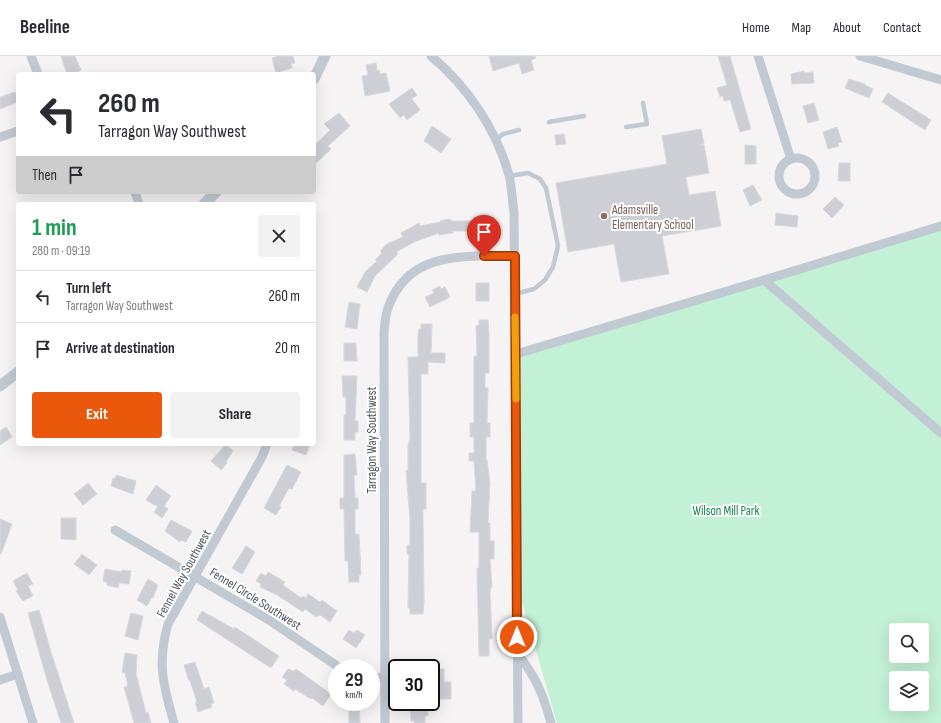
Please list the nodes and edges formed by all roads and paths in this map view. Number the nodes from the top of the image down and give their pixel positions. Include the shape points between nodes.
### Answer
1 (31, 56) edge
2 (325, 56) edge
3 (431, 56) edge
4 (860, 56) edge
5 (761, 57) edge
6 (37, 72) edge
7 (316, 76) edge
8 (941, 80) edge
9 (643, 103) dead end
10 (584, 116) dead end
11 (549, 122) dead end
12 (626, 127) dead end
13 (519, 130) dead end
14 (16, 132) edge
15 (0, 137) edge
16 (496, 140) junction
17 (791, 159) dead end
18 (509, 176) junction
19 (214, 194) edge
20 (207, 202) edge
21 (941, 226) edge
22 (515, 256) junction
23 (764, 280) junction
24 (515, 294) junction
25 (516, 354) junction
26 (16, 374) edge
27 (0, 386) edge
28 (941, 433) edge
29 (266, 446) edge
30 (115, 530) dead end
31 (195, 576) junction
32 (0, 617) edge
33 (517, 653) junction
34 (328, 660) edge
35 (18, 674) junction
36 (380, 678) edge
37 (385, 678) junction
38 (0, 680) edge
39 (33, 723) edge
40 (174, 723) edge
41 (385, 723) edge
42 (518, 723) edge
43 (552, 723) edge

1 - 6 street
2 - 7 street
3 - 16 street via 461,85 477,106
4 - 8 street
5 - 17 street
9 - 12 lane via 647,124
10 - 11 lane
13 - 16 lane via 503,134
14 - 15 street
16 - 18 street
18 - 22 street via 514,212
18 - 24 lane via 528,173 540,179 546,188 558,246 553,267 545,280 534,289
19 - 20 street
21 - 23 street
22 - 24 street
22 - 37 street, Tarragon Way Southwest via 453,257 430,262 405,280 395,292 387,309 384,332
23 - 25 street
23 - 28 street
24 - 25 street
25 - 33 street
26 - 27 street
29 - 31 street, Fennel Way Southwest via 262,458
30 - 31 street, Fennel Circle Southwest
31 - 34 street, Fennel Circle Southwest via 269,620
31 - 40 street, Fennel Way Southwest via 168,624 163,641 161,661 164,690
32 - 35 street
33 - 42 street
33 - 43 street via 532,672
35 - 38 street
35 - 39 street
36 - 37 street
37 - 41 street, Tarragon Way Southwest

